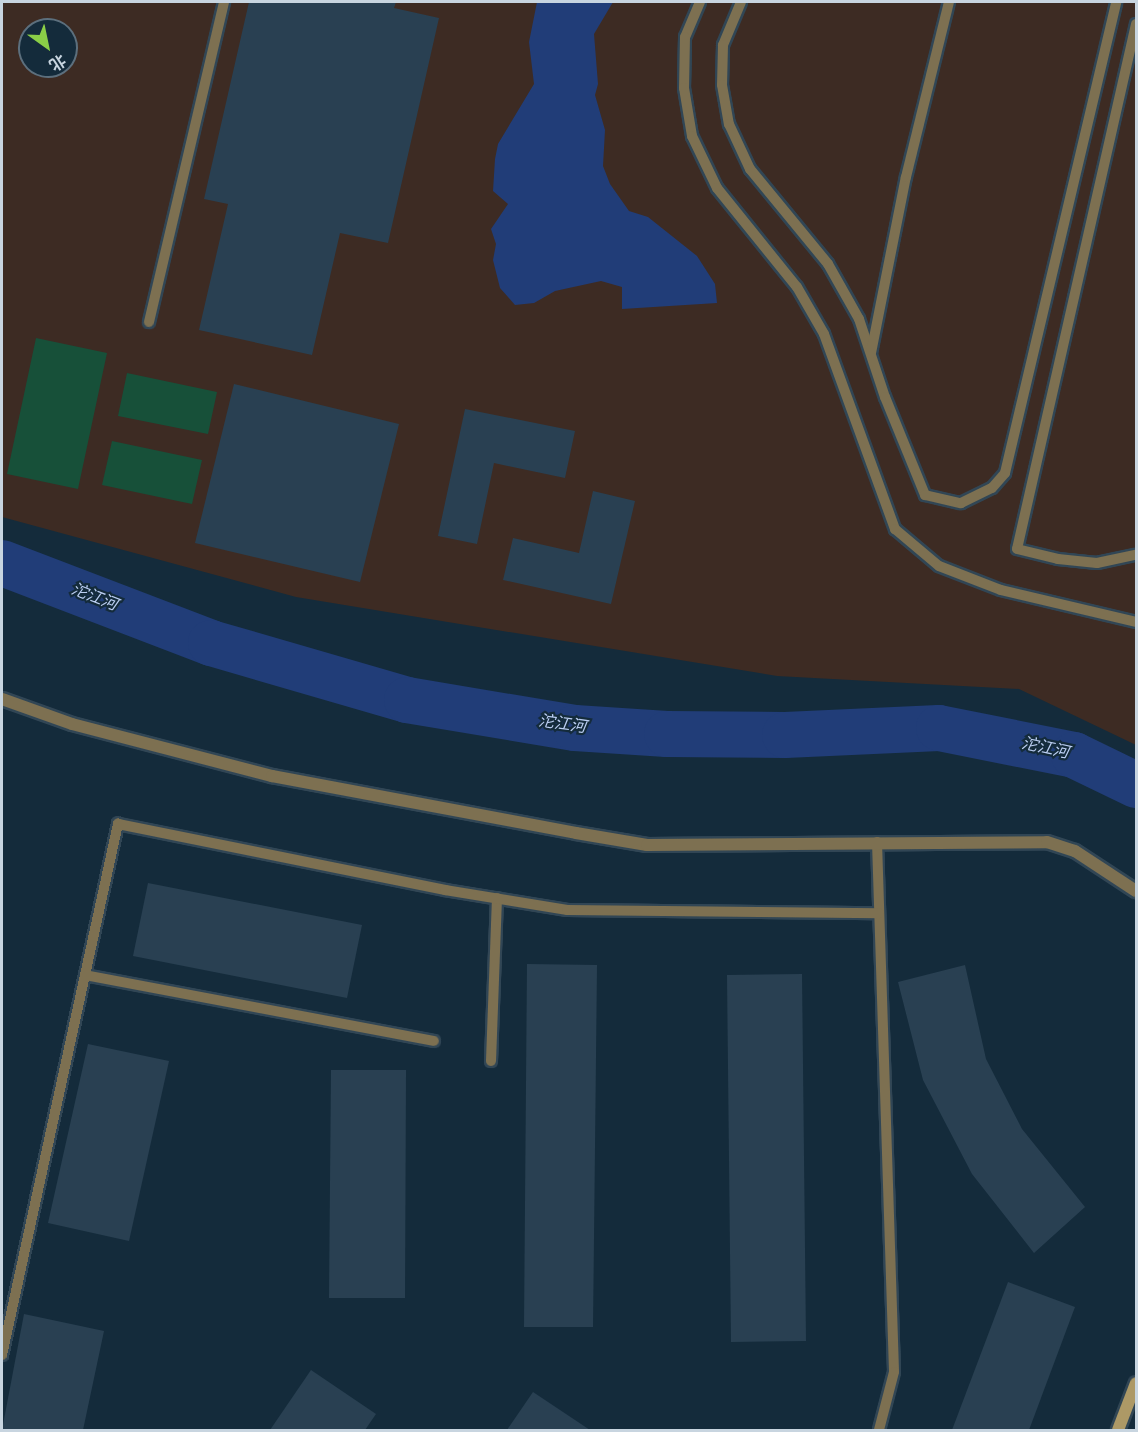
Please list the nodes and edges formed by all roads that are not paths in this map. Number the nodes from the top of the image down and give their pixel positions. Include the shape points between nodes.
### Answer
1 (224, 2) edge
2 (700, 2) edge
3 (741, 2) edge
4 (949, 2) edge
5 (1116, 2) edge
6 (1137, 24) edge
7 (149, 322) dead end
8 (871, 355) junction
9 (1137, 555) edge
10 (1137, 622) edge
11 (2, 699) edge
12 (877, 842) junction
13 (1137, 891) edge
14 (496, 898) junction
15 (879, 913) junction
16 (85, 975) junction
17 (434, 1041) dead end
18 (491, 1061) dead end
19 (2, 1355) edge
20 (1137, 1383) edge
21 (879, 1431) edge
22 (1118, 1431) edge

1 - 7 lane
2 - 10 lane via 685,37 684,88 692,136 717,188 797,287 824,334 895,529 939,566 990,586
3 - 8 lane via 723,45 722,85 729,124 750,169 828,264 859,319
4 - 8 lane via 906,177
5 - 8 lane via 1005,473 992,488 961,503 925,495
6 - 9 lane via 1017,549 1058,560 1096,563
11 - 12 street via 72,724 272,776 647,845
12 - 13 street via 1047,842 1076,851
12 - 15 lane
14 - 15 lane via 567,910
14 - 16 lane via 118,824
14 - 18 lane
15 - 21 lane via 894,1372
16 - 17 lane
16 - 19 lane
20 - 22 street

